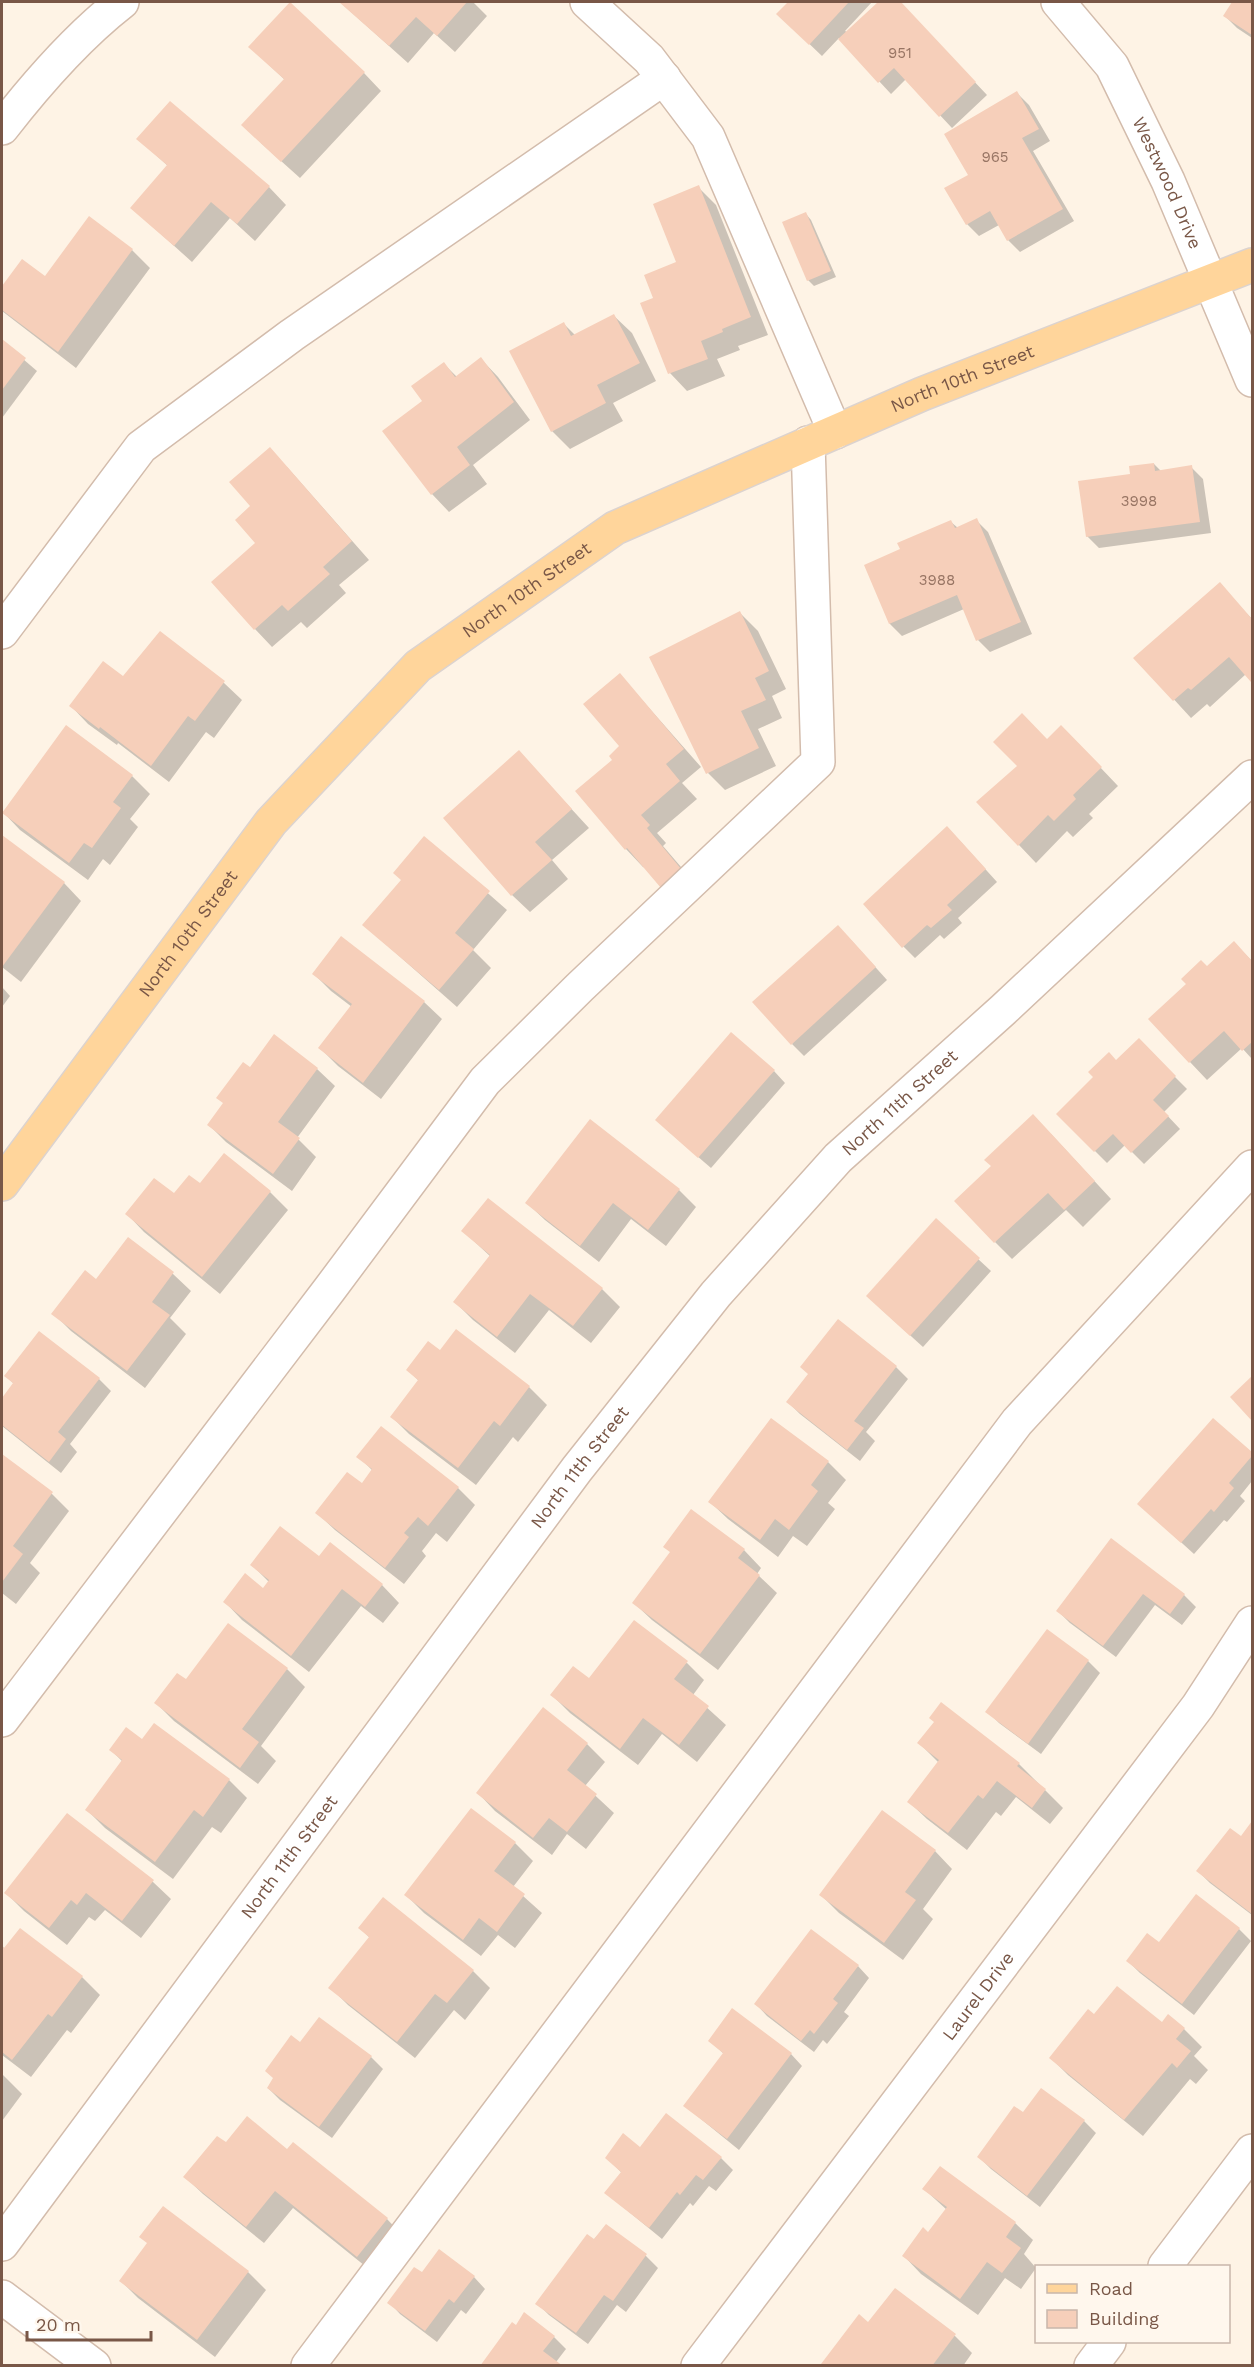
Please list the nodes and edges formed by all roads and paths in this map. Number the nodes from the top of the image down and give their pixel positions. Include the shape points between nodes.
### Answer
1 (122, 2) edge
2 (587, 2) edge
3 (1058, 2) edge
4 (664, 78) junction
5 (2, 128) edge
6 (1252, 265) edge
7 (1210, 282) junction
8 (1252, 380) edge
9 (822, 438) junction
10 (2, 632) edge
11 (1252, 777) edge
12 (1252, 1167) edge
13 (2, 1184) edge
14 (1252, 1623) edge
15 (2, 1720) edge
16 (1252, 2151) edge
17 (2, 2244) edge
18 (1166, 2265) edge
19 (2, 2297) edge
20 (1108, 2343) edge
21 (94, 2366) edge
22 (308, 2366) edge
23 (698, 2366) edge
24 (1091, 2366) edge

1 - 5 street via 97,21
2 - 4 street
3 - 7 street, Westwood Drive via 1112,66 1168,181
4 - 9 street via 708,137
4 - 10 street via 292,335 141,447
6 - 7 main road, North 10th Street
7 - 8 street, Westwood Drive
7 - 9 main road, North 10th Street via 922,394
9 - 13 main road, North 10th Street via 615,528 418,666 271,822
9 - 15 street via 818,762 485,1081
11 - 17 street, North 11th Street via 838,1158 716,1294 570,1478
12 - 22 street via 1017,1422
14 - 23 street, Laurel Drive via 1198,1706
16 - 18 street
19 - 21 street
20 - 24 street

